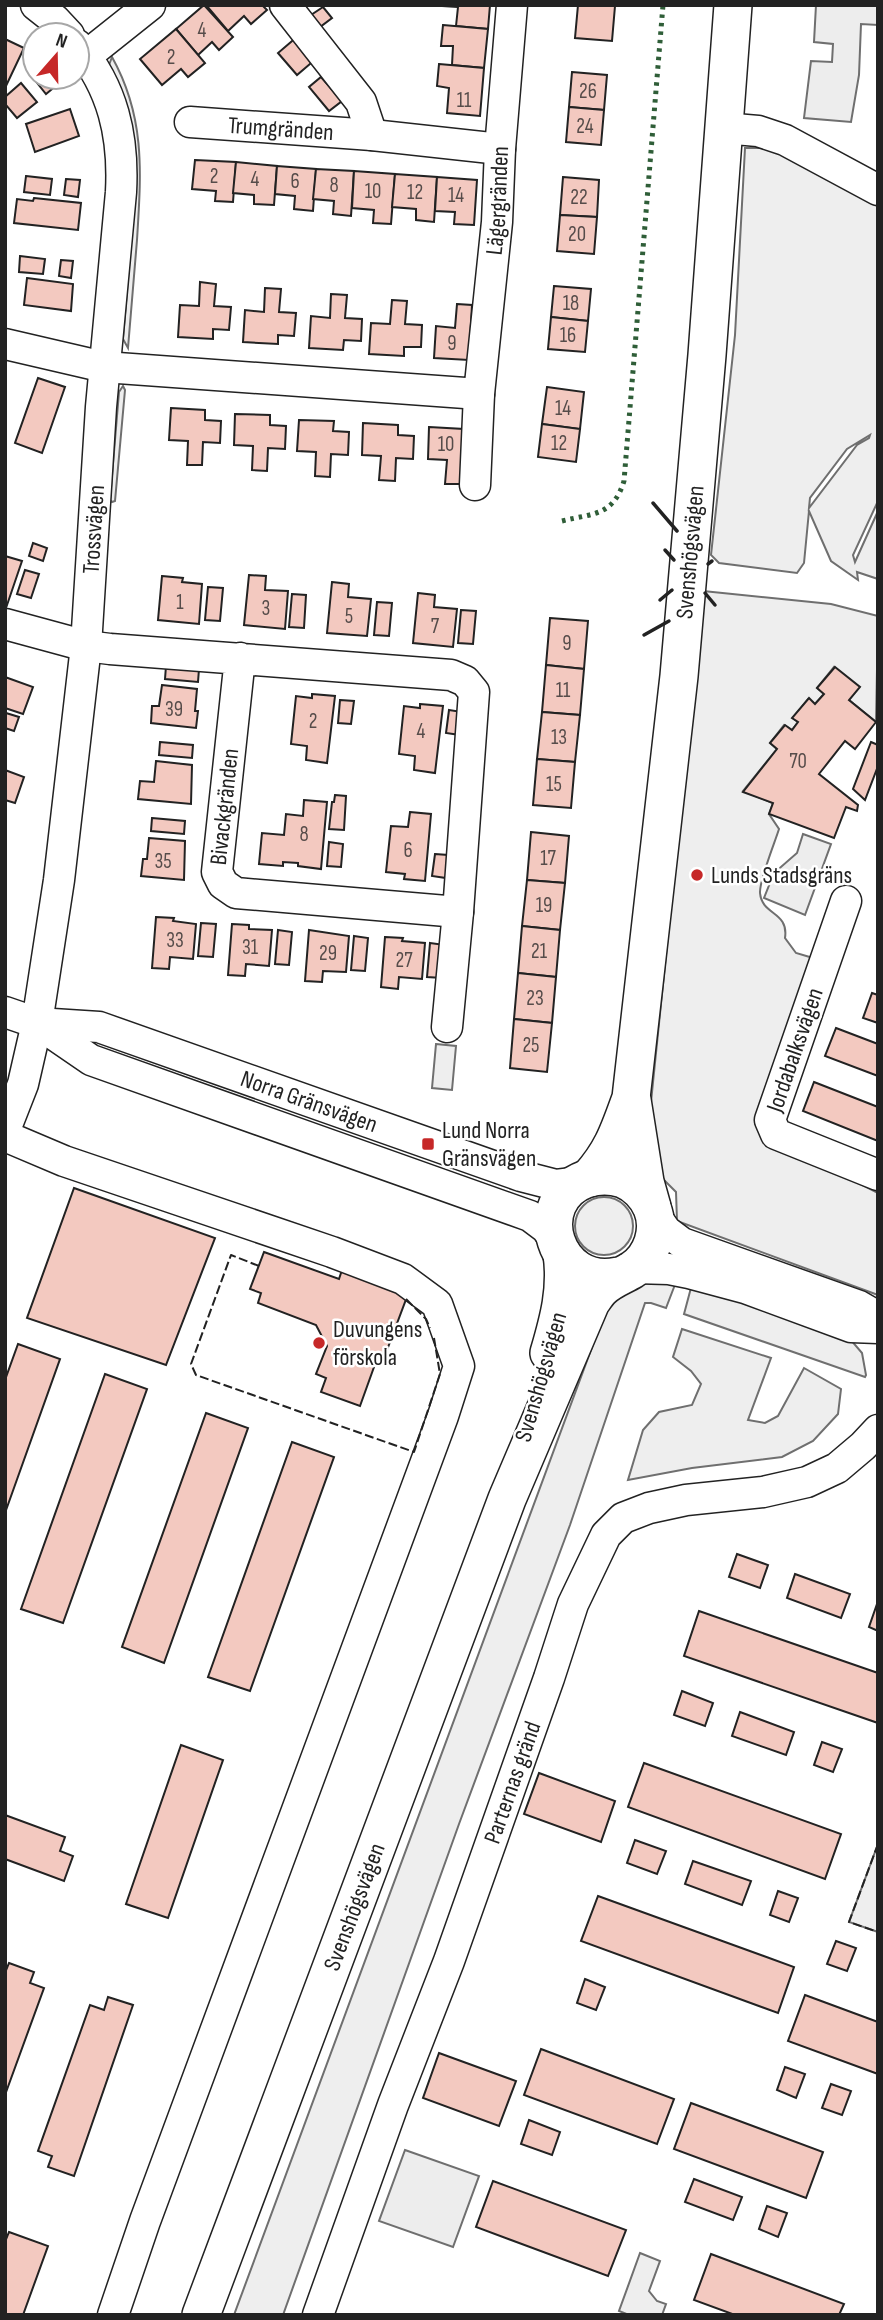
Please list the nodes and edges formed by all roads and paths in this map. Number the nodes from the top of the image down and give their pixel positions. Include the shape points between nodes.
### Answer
1 (36, 5) edge
2 (150, 5) edge
3 (285, 5) edge
4 (512, 5) edge
5 (733, 5) edge
6 (56, 21) edge
7 (91, 37) edge
8 (91, 67) edge
9 (190, 122) dead end
10 (723, 128) junction
11 (372, 135) junction
12 (500, 149) junction
13 (878, 190) edge
14 (5, 344) edge
15 (104, 367) junction
16 (479, 394) junction
17 (475, 485) dead end
18 (5, 624) edge
19 (86, 646) junction
20 (240, 658) junction
21 (846, 901) dead end
22 (458, 912) junction
23 (5, 1012) edge
24 (37, 1023) junction
25 (447, 1027) dead end
26 (631, 1098) junction
27 (5, 1130) edge
28 (5, 1136) edge
29 (878, 1175) edge
30 (585, 1180) junction
31 (653, 1211) junction
32 (558, 1247) junction
33 (626, 1272) junction
34 (878, 1317) edge
35 (878, 1328) edge
36 (878, 1430) edge
37 (506, 1499) junction
38 (113, 2315) edge
39 (201, 2315) edge
40 (318, 2315) edge

1 - 6 street, Trossvägen
2 - 7 street
3 - 11 street, Trumgränden via 361,102
4 - 12 street, Lägergränden
5 - 10 main road, Svenshögsvägen
8 - 15 street, Trossvägen via 112,106 122,165
9 - 11 street, Trumgränden
10 - 13 street via 785,139
10 - 26 main road, Svenshögsvägen via 679,676
11 - 12 street, Trumgränden
12 - 16 street, Lägergränden
14 - 15 street
15 - 16 street
15 - 19 street, Trossvägen
16 - 17 street, Lägergränden
18 - 19 street
19 - 20 street
19 - 24 street, Trossvägen
20 - 22 street via 451,675 465,681 474,692
20 - 22 street, Bivackgränden via 217,873 223,884 236,894
21 - 29 street, Jordabalksvägen via 770,1120 783,1138
22 - 25 street
23 - 24 street, Norra Gränsvägen
24 - 27 street, Trossvägen via 23,1084
24 - 30 street, Norra Gränsvägen via 99,1027 521,1177 556,1185
24 - 32 street, Norra Gränsvägen via 91,1060 530,1216 546,1228
26 - 30 main road, Svenshögsvägen via 615,1143
26 - 31 main road, Svenshögsvägen
28 - 38 street via 64,1161 403,1279 437,1304 459,1366
30 - 31 main road via 624,1179 637,1187
30 - 32 main road, Svenshögsvägen via 558,1205 554,1222
31 - 33 main road, Svenshögsvägen via 653,1243 646,1256
31 - 34 street via 666,1231 682,1243 859,1306
32 - 33 main road via 569,1264 586,1274 603,1278
32 - 37 main road, Svenshögsvägen via 565,1286 561,1313
33 - 35 street via 670,1269 689,1273 852,1327
33 - 37 main road, Svenshögsvägen via 599,1290 591,1302
36 - 40 street, Parternas gränd via 837,1468 807,1482 649,1508 623,1518 606,1535 573,1604 449,1961
37 - 39 main road, Svenshögsvägen

